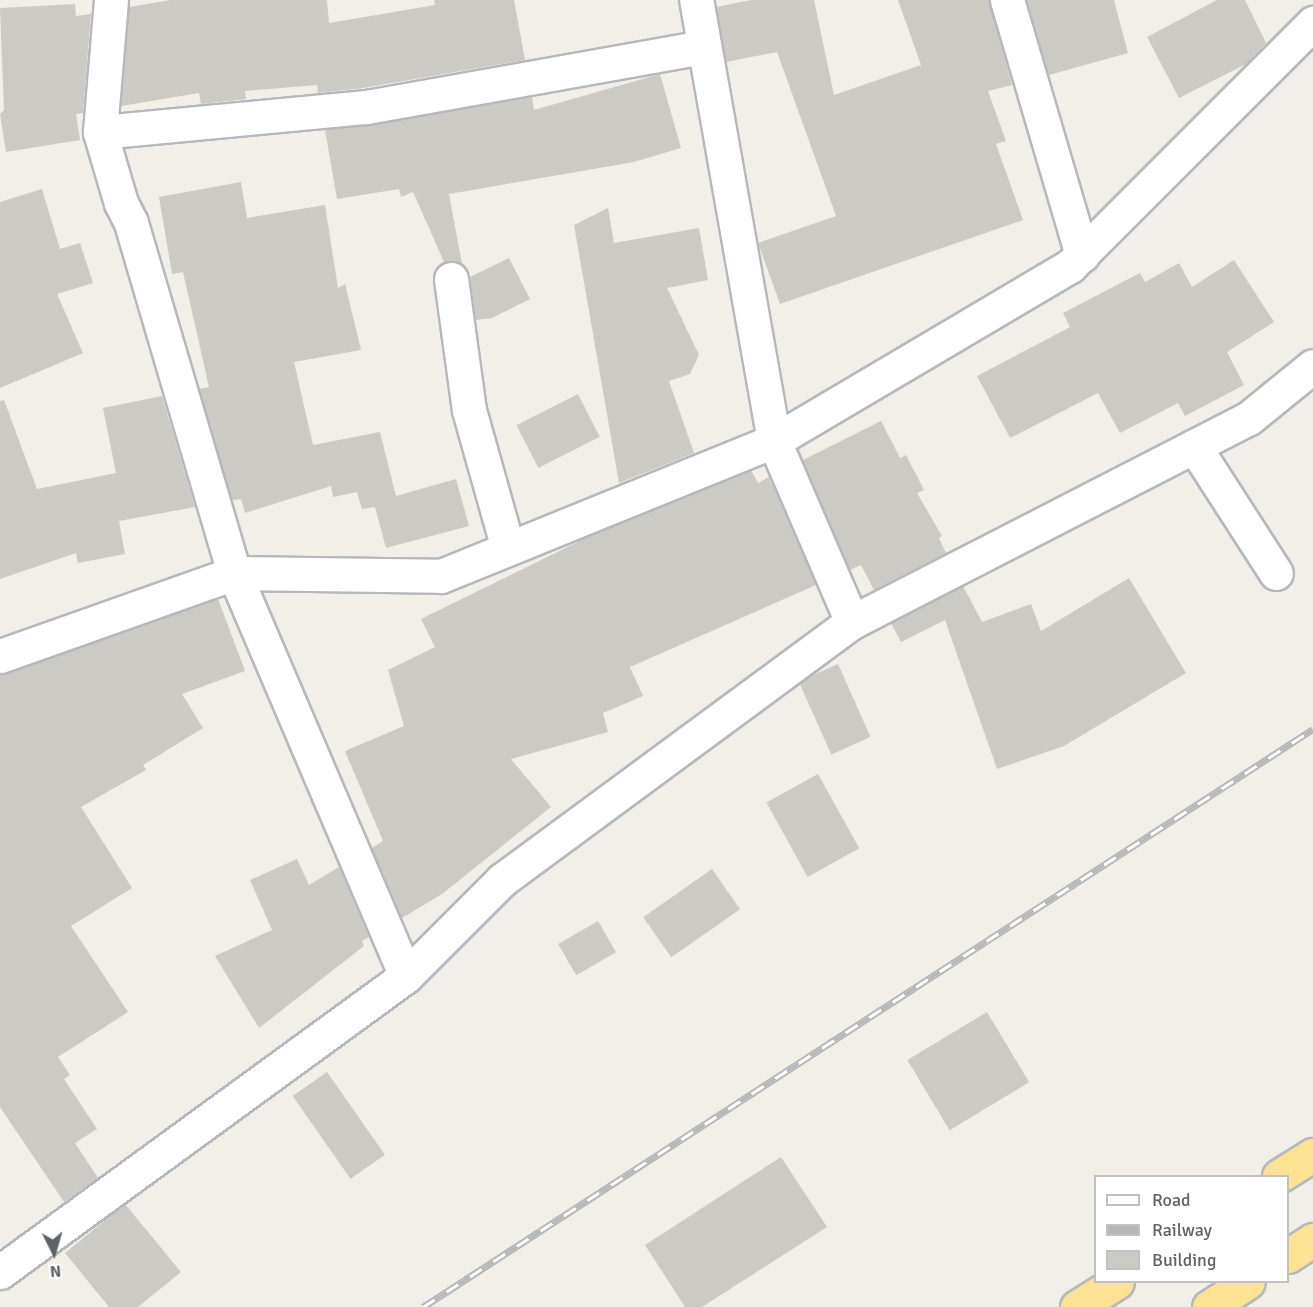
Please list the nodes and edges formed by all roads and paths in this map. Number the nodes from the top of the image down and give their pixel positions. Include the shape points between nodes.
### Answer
1 (111, 0) edge
2 (696, 0) edge
3 (1007, 0) edge
4 (1313, 23) edge
5 (704, 47) junction
6 (100, 132) junction
7 (1082, 255) junction
8 (452, 279) dead end
9 (1313, 366) edge
10 (774, 441) junction
11 (1194, 446) junction
12 (508, 549) junction
13 (234, 573) junction
14 (1276, 573) dead end
15 (852, 622) junction
16 (0, 656) edge
17 (406, 976) junction
18 (1313, 1155) edge
19 (1281, 1175) edge
20 (1313, 1240) edge
21 (1289, 1255) edge
22 (0, 1272) edge
23 (1114, 1283) edge
24 (1245, 1283) edge
25 (1077, 1307) edge
26 (1209, 1307) edge

1 - 6 street
2 - 5 street
3 - 7 street
4 - 7 street
5 - 6 street via 366,107
5 - 10 street
6 - 13 street
7 - 10 street via 1071,266
8 - 12 street via 469,410
9 - 11 street via 1262,411
10 - 12 street
10 - 15 street
11 - 14 street
11 - 15 street
12 - 13 street via 441,576
13 - 16 street
13 - 17 street
15 - 17 street via 502,880
17 - 22 street
18 - 19 highway
20 - 21 highway
23 - 25 highway
24 - 26 highway

